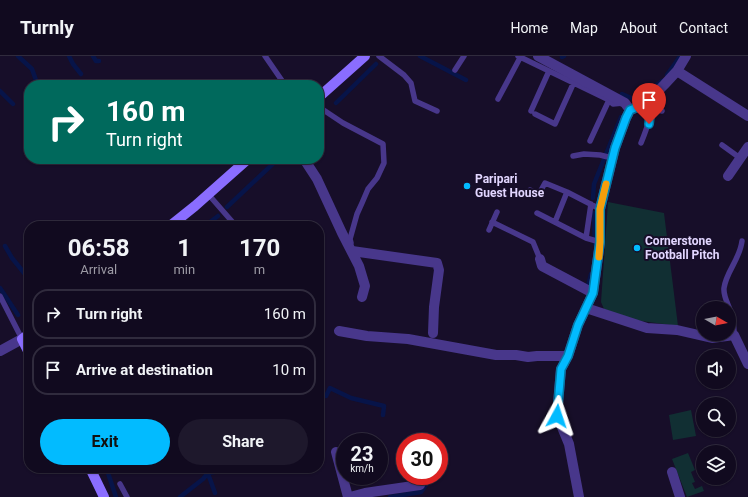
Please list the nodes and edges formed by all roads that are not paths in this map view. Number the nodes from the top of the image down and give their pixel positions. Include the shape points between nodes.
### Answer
1 (265, 56) edge
2 (365, 56) edge
3 (379, 56) edge
4 (464, 56) edge
5 (520, 56) edge
6 (538, 56) edge
7 (686, 56) edge
8 (455, 70) dead end
9 (549, 71) junction
10 (677, 71) junction
11 (282, 80) edge
12 (574, 82) junction
13 (324, 93) edge
14 (498, 99) dead end
15 (609, 100) junction
16 (650, 104) junction
17 (628, 106) junction
18 (324, 110) edge
19 (437, 111) dead end
20 (662, 112) dead end
21 (748, 116) edge
22 (590, 141) dead end
23 (641, 143) dead end
24 (722, 145) dead end
25 (748, 147) edge
26 (573, 156) dead end
27 (612, 158) junction
28 (740, 158) junction
29 (242, 164) edge
30 (307, 164) edge
31 (728, 176) dead end
32 (530, 190) dead end
33 (567, 192) junction
34 (208, 194) junction
35 (595, 206) junction
36 (497, 212) dead end
37 (537, 212) dead end
38 (176, 221) edge
39 (232, 221) edge
40 (492, 222) junction
41 (555, 222) junction
42 (489, 230) dead end
43 (586, 238) junction
44 (742, 241) dead end
45 (600, 242) junction
46 (354, 251) junction
47 (540, 259) joint
48 (593, 293) junction
49 (0, 296) edge
50 (362, 297) dead end
51 (727, 301) edge
52 (586, 308) junction
53 (339, 331) dead end
54 (433, 333) dead end
55 (24, 334) edge
56 (696, 334) edge
57 (24, 337) edge
58 (736, 339) edge
59 (0, 351) edge
60 (568, 356) junction
61 (747, 361) edge
62 (672, 472) dead end
63 (95, 473) edge
64 (120, 484) dead end
65 (346, 485) edge
66 (420, 485) dead end
67 (104, 497) edge
68 (127, 497) edge
69 (349, 497) edge
70 (579, 497) edge
71 (680, 497) edge

1 - 11 lane
2 - 13 street
3 - 19 lane via 411,83 415,101
4 - 8 lane
5 - 9 lane
5 - 14 lane
6 - 17 street
7 - 10 street
9 - 12 lane
9 - 12 lane via 533,112 555,124
10 - 16 street
10 - 21 street
12 - 15 lane
15 - 17 lane via 613,104
15 - 22 lane
16 - 17 street
16 - 20 lane
16 - 23 lane via 649,124
17 - 27 street
18 - 46 lane via 383,144 384,163 378,178 368,188 350,239
24 - 28 lane
25 - 28 street
26 - 27 lane via 584,154
27 - 35 street
28 - 31 street
29 - 34 street
30 - 46 street via 342,233
32 - 33 lane via 540,192 545,183
33 - 35 lane
33 - 41 lane
34 - 38 street
34 - 39 lane
35 - 43 lane
35 - 45 street
36 - 40 lane
37 - 41 lane
40 - 42 lane
40 - 47 lane via 533,242
41 - 43 lane
43 - 45 lane
44 - 51 lane via 737,259 726,280 724,290
45 - 48 street
46 - 50 street via 365,286
46 - 54 street via 437,263 439,270
47 - 48 street via 542,266
48 - 52 street
49 - 55 lane
52 - 56 street via 647,328
52 - 60 street
53 - 60 street via 496,355
57 - 59 street
58 - 61 street
60 - 70 street via 561,369 557,416 568,444
62 - 71 street
63 - 67 street
64 - 68 lane
65 - 69 street
66 - 69 street

